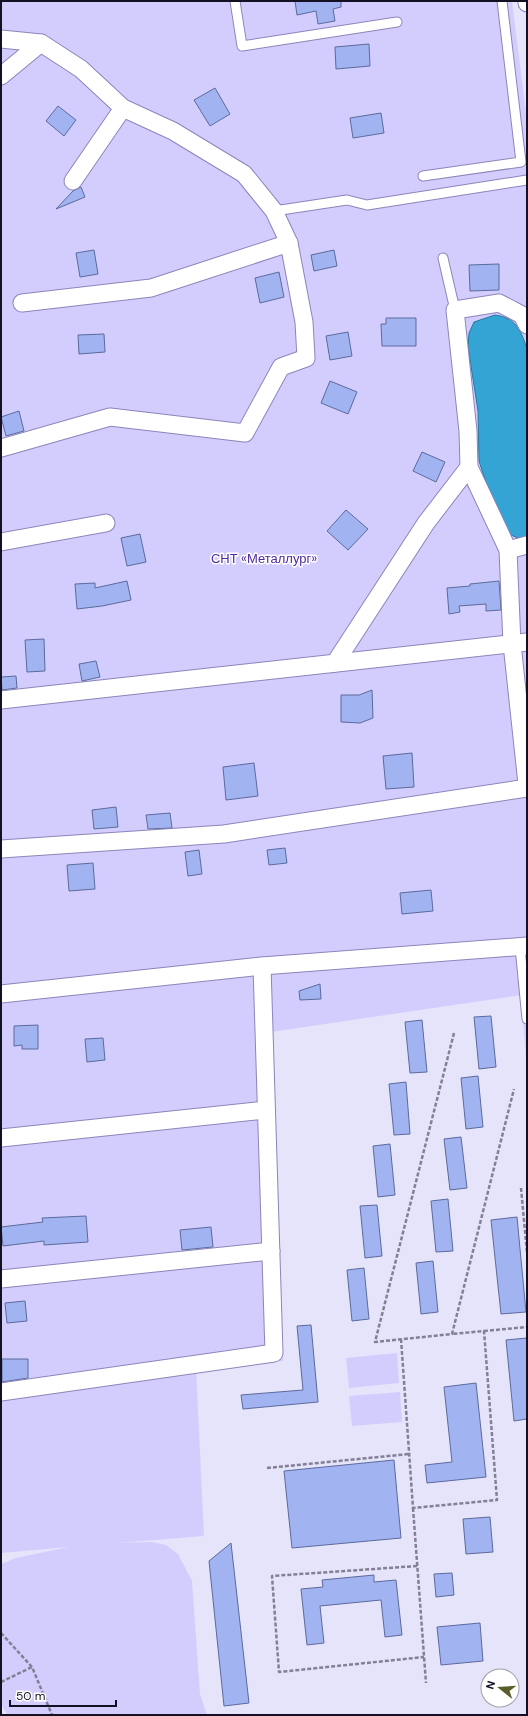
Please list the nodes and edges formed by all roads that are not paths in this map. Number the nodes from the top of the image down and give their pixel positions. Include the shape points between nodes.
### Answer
1 (235, 1) edge
2 (502, 1) edge
3 (397, 22) dead end
4 (1, 39) edge
5 (41, 43) junction
6 (1, 76) edge
7 (123, 108) junction
8 (423, 176) dead end
9 (527, 180) edge
10 (73, 181) dead end
11 (274, 211) junction
12 (289, 243) junction
13 (443, 258) dead end
14 (22, 303) dead end
15 (455, 310) junction
16 (527, 325) edge
17 (1, 448) edge
18 (469, 467) junction
19 (106, 523) dead end
20 (1, 542) edge
21 (527, 545) edge
22 (508, 550) junction
23 (519, 643) edge
24 (335, 664) junction
25 (1, 700) edge
26 (527, 784) edge
27 (527, 788) edge
28 (1, 849) edge
29 (524, 947) edge
30 (262, 966) junction
31 (1, 994) edge
32 (527, 1019) edge
33 (266, 1110) junction
34 (1, 1138) edge
35 (271, 1251) junction
36 (1, 1279) edge
37 (1, 1392) edge

1 - 3 lane via 242,46
2 - 8 lane via 521,162
4 - 5 street
5 - 6 street
5 - 7 street via 81,69
7 - 10 street
7 - 11 street via 173,131 244,174
9 - 11 lane via 367,205 347,200
11 - 12 street
12 - 14 street via 151,288
12 - 17 street via 304,322 306,358 281,367 245,433 110,417
13 - 15 lane
15 - 16 street via 499,303 522,315
15 - 18 street via 468,430
18 - 22 street
18 - 24 street via 426,523
19 - 20 street
21 - 22 street
22 - 23 street
23 - 24 street
23 - 26 street
24 - 25 street
27 - 28 street via 224,834
29 - 30 street
29 - 32 lane
30 - 31 street
30 - 33 street
33 - 34 street
33 - 35 street
35 - 36 street
35 - 37 street via 274,1354

